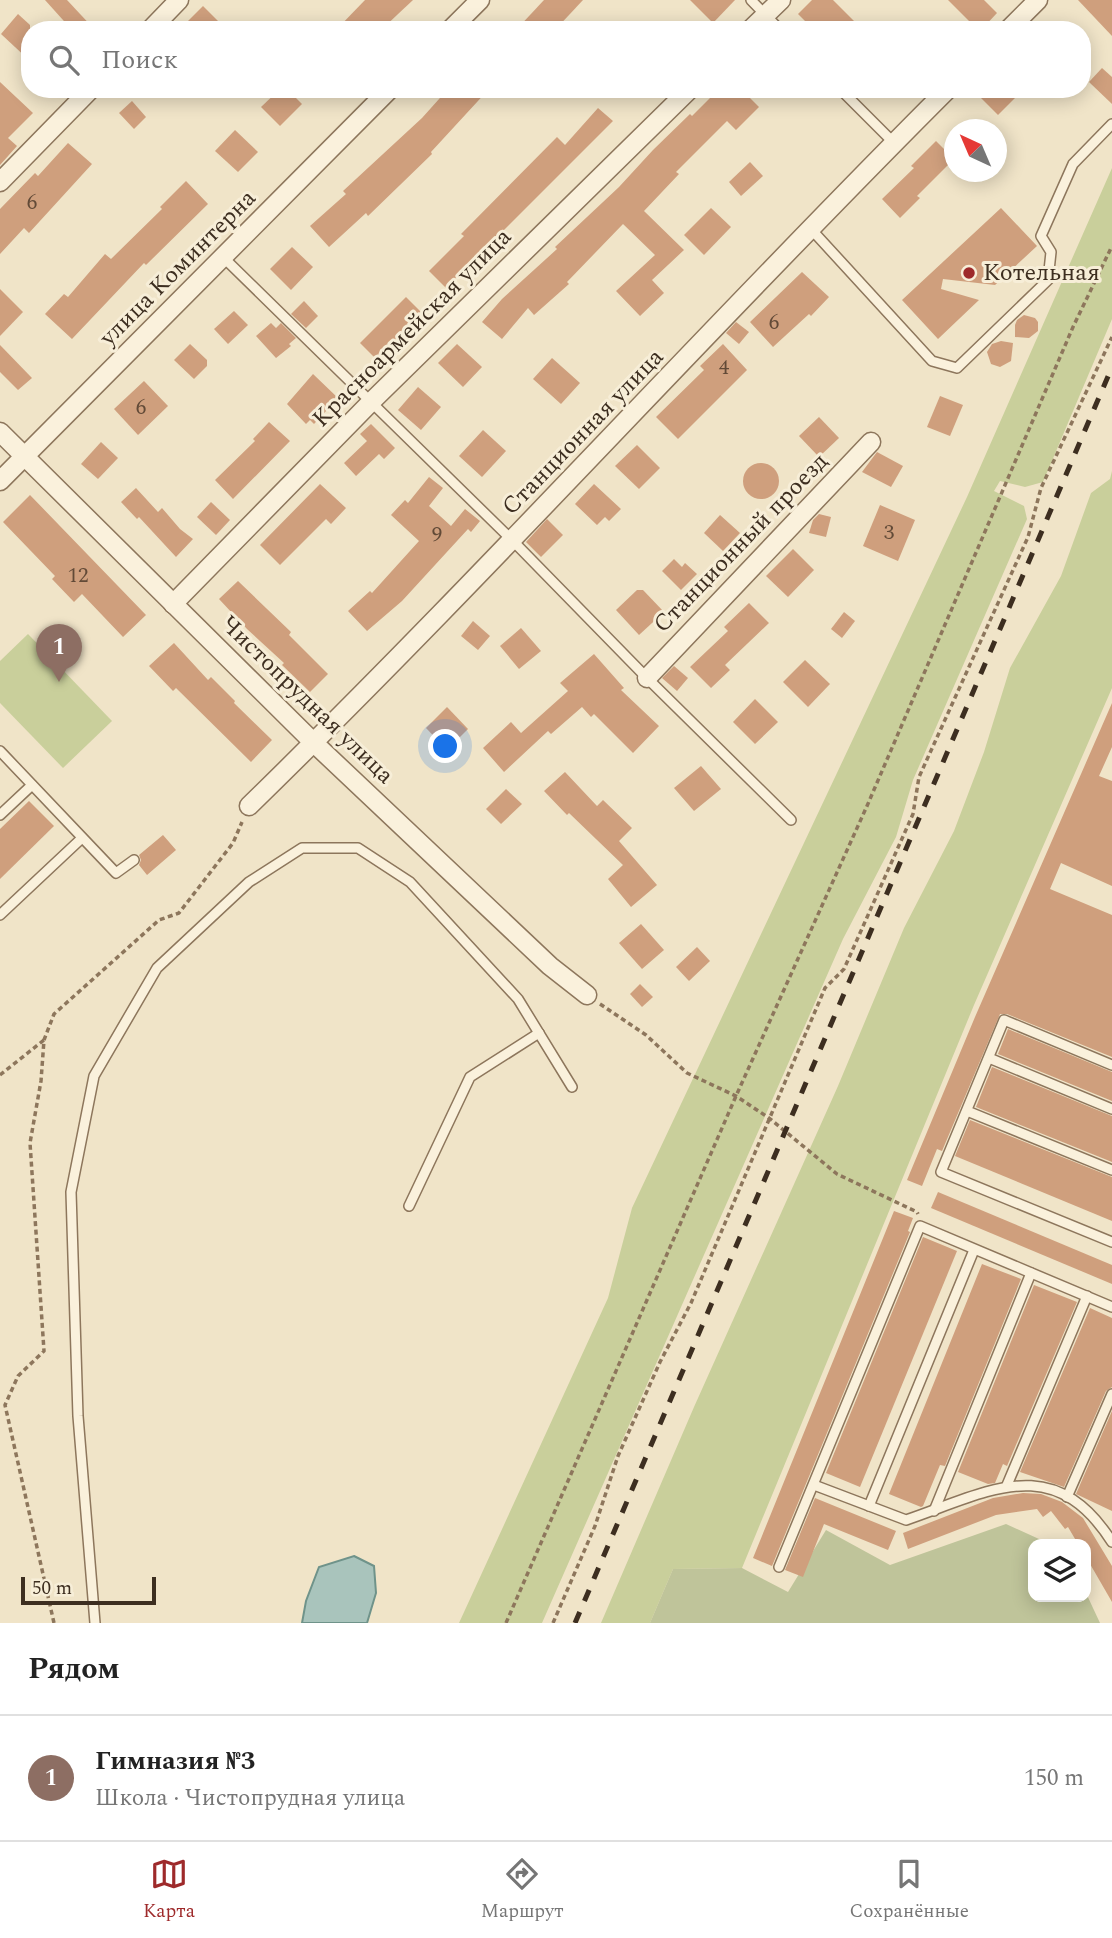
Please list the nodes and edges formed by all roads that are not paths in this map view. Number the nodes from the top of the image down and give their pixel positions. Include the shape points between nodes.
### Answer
1 (179, 0) edge
2 (480, 0) edge
3 (751, 0) edge
4 (781, 0) edge
5 (1038, 0) edge
6 (765, 15) junction
7 (159, 21) edge
8 (459, 21) edge
9 (759, 21) edge
10 (771, 21) edge
11 (1017, 21) edge
12 (82, 98) edge
13 (381, 98) edge
14 (681, 98) edge
15 (849, 98) edge
16 (939, 98) edge
17 (1112, 124) edge
18 (894, 143) junction
19 (0, 182) edge
20 (811, 229) junction
21 (223, 257) junction
22 (371, 402) junction
23 (0, 432) edge
24 (871, 442) dead end
25 (24, 457) junction
26 (0, 481) edge
27 (513, 541) junction
28 (173, 604) junction
29 (646, 678) junction
30 (314, 743) junction
31 (0, 751) edge
32 (32, 785) junction
33 (249, 806) dead end
34 (0, 816) edge
35 (791, 820) dead end
36 (82, 838) junction
37 (134, 860) dead end
38 (0, 915) edge
39 (587, 995) road end
40 (539, 1033) junction
41 (989, 1058) junction
42 (1112, 1065) edge
43 (572, 1087) dead end
44 (1112, 1109) edge
45 (967, 1111) junction
46 (1112, 1170) edge
47 (409, 1206) dead end
48 (1112, 1242) edge
49 (974, 1250) junction
50 (1031, 1273) junction
51 (1087, 1296) junction
52 (1112, 1307) edge
53 (1112, 1394) edge
54 (814, 1485) junction
55 (1007, 1485) junction
56 (1067, 1497) junction
57 (869, 1506) junction
58 (934, 1511) junction
59 (1112, 1542) edge
60 (779, 1566) dead end
61 (95, 1623) edge

1 - 7 street
2 - 8 street
3 - 6 lane
4 - 6 street
5 - 11 street
6 - 9 street
6 - 10 lane
12 - 19 street
13 - 21 street, улица Коминтерна
14 - 22 street, Красноармейская улица
15 - 18 lane
16 - 18 street, Станционная улица
17 - 20 lane via 1073,164 1041,236 1051,252 1048,280 957,368 932,361
18 - 20 street, Станционная улица
20 - 27 street, Станционная улица
21 - 22 lane
21 - 25 street, улица Коминтерна
22 - 27 lane
22 - 28 street, Красноармейская улица
23 - 25 street, Чистопрудная улица
24 - 29 street, Станционный проезд
25 - 26 street, улица Коминтерна
25 - 28 street, Чистопрудная улица
27 - 29 lane
27 - 30 street, Станционная улица
28 - 30 street, Чистопрудная улица
29 - 35 lane
30 - 33 street, Станционная улица
30 - 39 street, Чистопрудная улица via 550,967
31 - 32 lane
32 - 34 lane
32 - 36 lane
36 - 37 lane via 116,873
36 - 38 lane
40 - 43 lane
40 - 47 lane via 470,1077
40 - 61 lane via 518,999 411,882 358,848 302,848 249,882 157,968 94,1076 71,1192 78,1416
41 - 42 lane via 1004,1020
41 - 44 lane
41 - 45 lane
45 - 46 lane
45 - 48 lane via 942,1172
49 - 50 lane
49 - 54 lane via 920,1227
49 - 57 lane
50 - 51 lane
50 - 58 lane
51 - 52 lane
51 - 55 lane
53 - 56 lane
54 - 57 lane
54 - 60 lane
55 - 56 lane via 1041,1486
55 - 58 lane
56 - 59 lane via 1098,1521
57 - 58 lane via 906,1520

